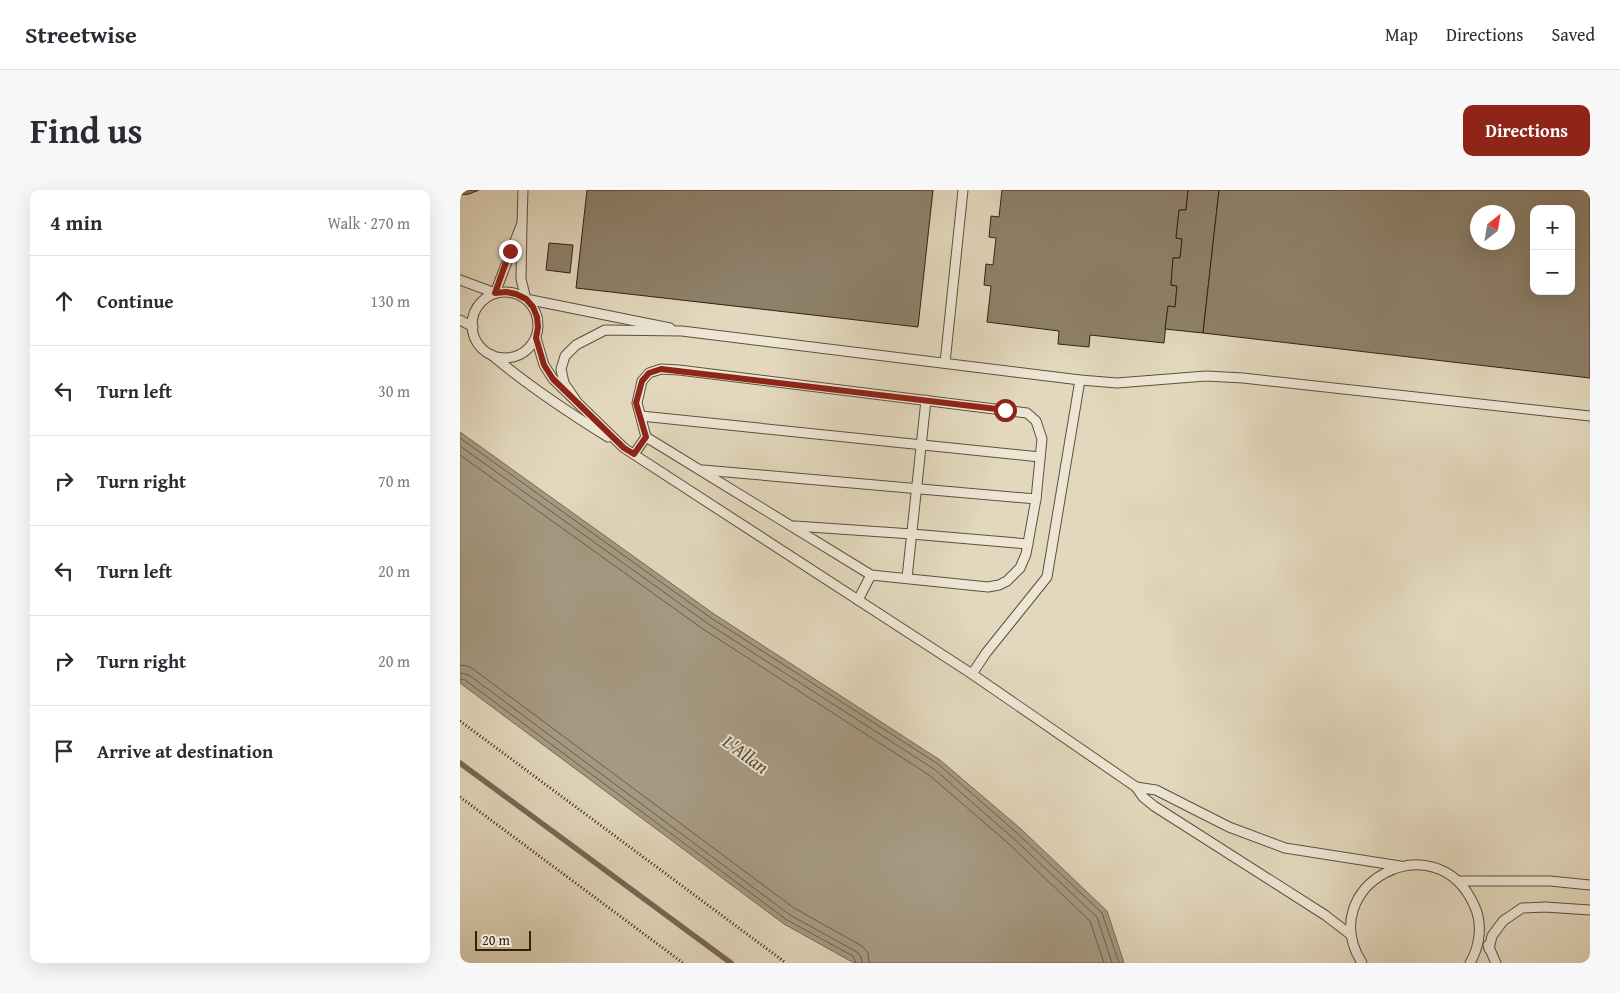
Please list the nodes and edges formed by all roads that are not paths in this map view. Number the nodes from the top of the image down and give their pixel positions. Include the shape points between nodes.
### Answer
1 (523, 190) edge
2 (964, 190) edge
3 (522, 223) junction
4 (460, 280) edge
5 (495, 293) junction
6 (526, 299) junction
7 (460, 320) edge
8 (473, 327) junction
9 (682, 331) junction
10 (536, 338) junction
11 (490, 354) junction
12 (945, 363) junction
13 (1080, 380) junction
14 (926, 400) junction
15 (577, 402) junction
16 (640, 416) junction
17 (1590, 416) edge
18 (646, 437) junction
19 (922, 445) junction
20 (624, 448) junction
21 (634, 454) junction
22 (1040, 457) junction
23 (700, 470) junction
24 (917, 487) junction
25 (1036, 498) junction
26 (792, 526) junction
27 (912, 534) junction
28 (1028, 544) junction
29 (871, 575) junction
30 (907, 578) junction
31 (858, 600) junction
32 (972, 674) junction
33 (1136, 787) junction
34 (1400, 866) junction
35 (1458, 881) junction
36 (1590, 885) edge
37 (1590, 910) edge
38 (1480, 929) junction
39 (1351, 935) junction
40 (1489, 949) junction
41 (1471, 962) edge
42 (1362, 963) edge
43 (1496, 963) edge

1 - 3 lane
2 - 12 lane
3 - 5 lane
3 - 6 lane via 521,279
4 - 5 lane
5 - 6 lane via 511,293
5 - 8 lane via 478,306
6 - 9 lane
6 - 10 lane via 537,317
7 - 8 lane
8 - 11 lane via 475,338
9 - 12 lane
9 - 15 lane via 605,330 576,345 565,356 561,369 564,383
10 - 11 lane via 521,354 500,357
10 - 15 lane via 544,365 553,379
11 - 20 lane via 568,412
12 - 13 lane
13 - 17 lane via 1117,383 1206,376 1243,378
13 - 32 lane via 1047,578
14 - 16 lane via 661,369 649,373 642,381 636,403
14 - 19 lane
14 - 22 lane via 1027,413 1036,421 1042,439
15 - 20 lane
16 - 18 lane
16 - 19 lane
18 - 21 lane
18 - 23 lane
19 - 22 lane
19 - 24 lane
20 - 21 lane
21 - 31 lane
22 - 25 lane
23 - 24 lane
23 - 26 lane
24 - 25 lane
24 - 27 lane
25 - 28 lane
26 - 27 lane
26 - 29 lane
27 - 28 lane
27 - 30 lane
28 - 30 lane via 1020,568 999,585
29 - 30 lane
29 - 31 lane
31 - 32 lane
32 - 33 lane
33 - 34 lane via 1156,790 1229,827 1277,845
33 - 39 lane via 1154,806
34 - 35 lane via 1421,865 1441,870
34 - 39 lane via 1373,880 1363,891 1355,905
35 - 36 lane via 1550,881
35 - 38 lane via 1470,895
37 - 40 lane via 1522,908 1503,921 1492,936
38 - 40 lane
38 - 41 lane
39 - 42 lane
40 - 43 lane

